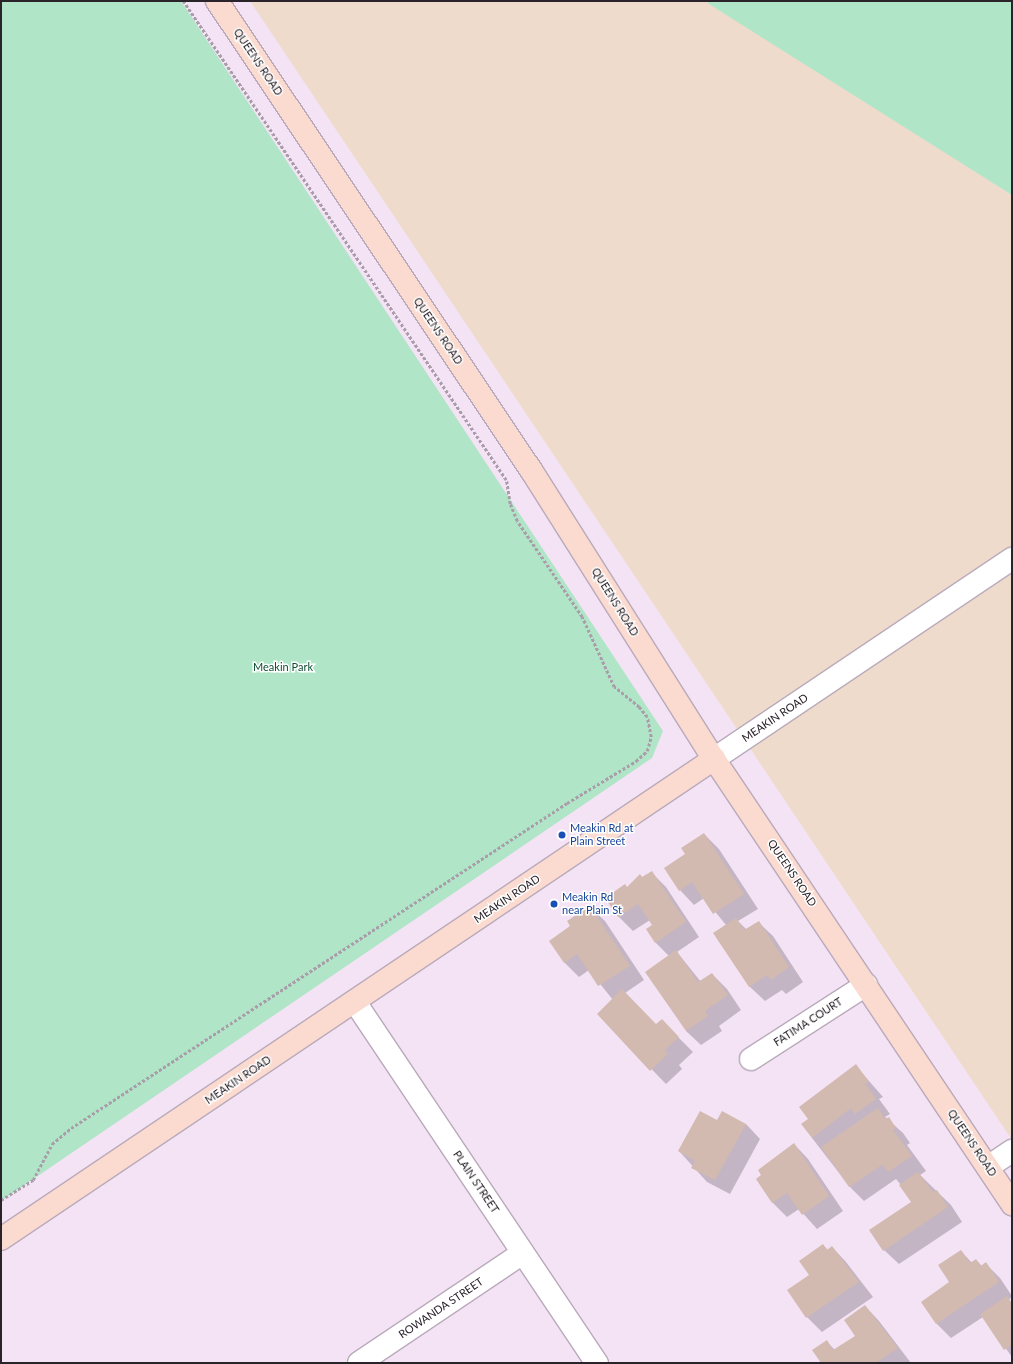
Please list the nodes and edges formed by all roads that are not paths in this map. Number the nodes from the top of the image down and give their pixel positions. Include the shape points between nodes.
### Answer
1 (217, 1) edge
2 (1012, 559) edge
3 (714, 759) junction
4 (866, 985) junction
5 (355, 1002) junction
6 (751, 1059) dead end
7 (1012, 1151) edge
8 (988, 1167) junction
9 (1012, 1204) edge
10 (1, 1239) edge
11 (523, 1253) junction
12 (359, 1363) edge
13 (597, 1363) edge

1 - 3 street, QUEENS ROAD via 531,470
2 - 3 street, MEAKIN ROAD
3 - 4 street, QUEENS ROAD
3 - 5 street, MEAKIN ROAD
4 - 6 street, FATIMA COURT
4 - 8 street, QUEENS ROAD
5 - 10 street, MEAKIN ROAD
5 - 11 street, PLAIN STREET
7 - 8 street
8 - 9 street, QUEENS ROAD
11 - 12 street, ROWANDA STREET
11 - 13 street, PLAIN STREET

